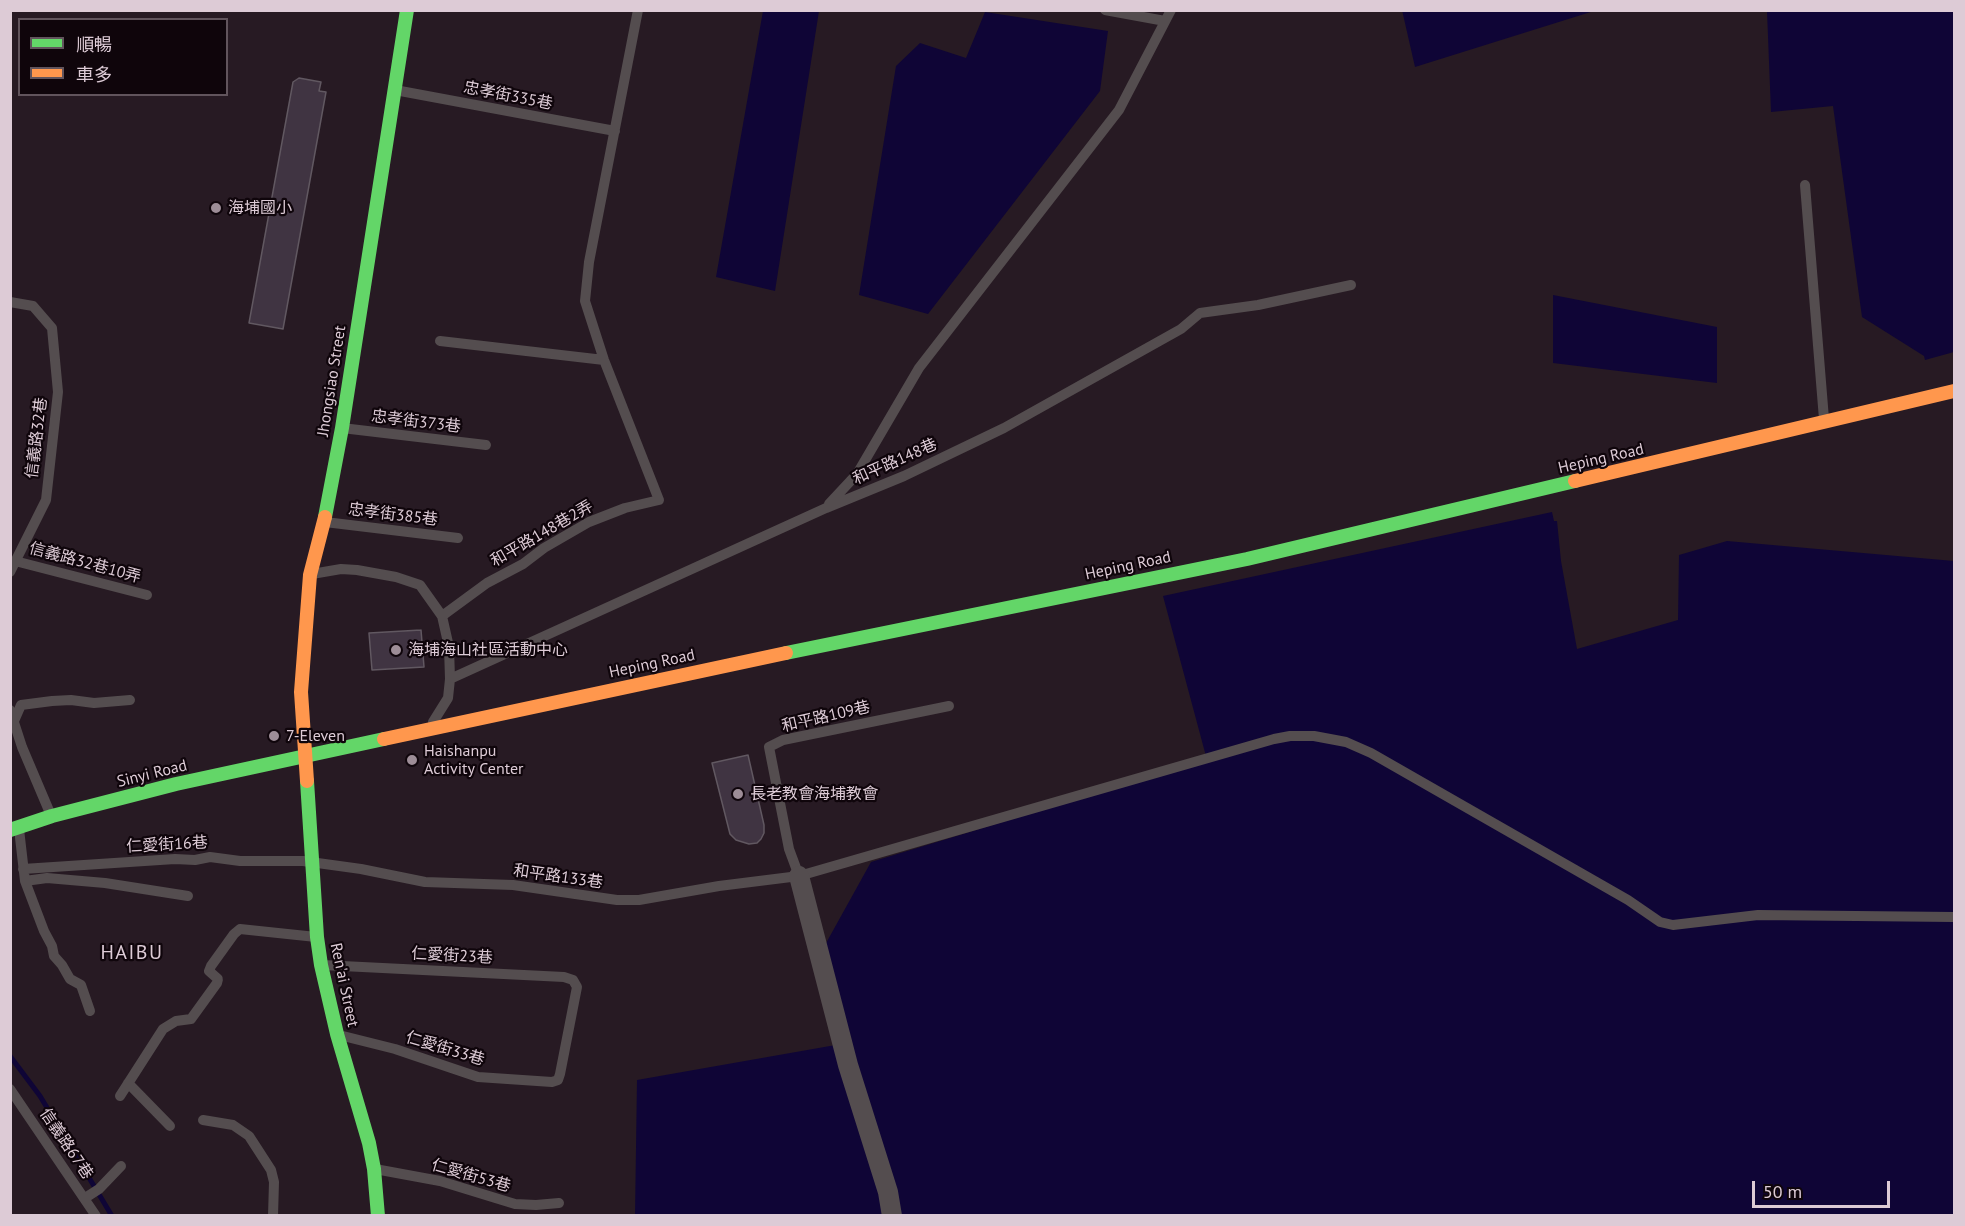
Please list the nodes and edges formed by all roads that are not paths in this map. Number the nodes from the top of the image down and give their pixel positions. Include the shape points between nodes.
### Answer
1 (407, 10) edge
2 (638, 10) edge
3 (1105, 10) edge
4 (1171, 10) edge
5 (1165, 21) junction
6 (395, 90) junction
7 (615, 131) junction
8 (1805, 185) dead end
9 (1351, 285) dead end
10 (10, 302) edge
11 (440, 341) dead end
12 (604, 360) junction
13 (1954, 391) edge
14 (1824, 422) junction
15 (342, 428) junction
16 (486, 445) dead end
17 (826, 508) junction
18 (324, 522) junction
19 (458, 538) dead end
20 (15, 561) junction
21 (10, 572) edge
22 (310, 575) junction
23 (147, 595) dead end
24 (442, 616) junction
25 (450, 679) junction
26 (130, 700) dead end
27 (949, 706) dead end
28 (12, 716) edge
29 (428, 730) junction
30 (304, 757) junction
31 (52, 816) junction
32 (15, 829) edge
33 (313, 863) junction
34 (23, 869) junction
35 (799, 876) junction
36 (25, 881) junction
37 (188, 897) dead end
38 (1954, 917) edge
39 (317, 937) junction
40 (321, 965) junction
41 (577, 987) joint
42 (90, 1011) dead end
43 (337, 1034) junction
44 (128, 1083) junction
45 (11, 1092) edge
46 (120, 1096) dead end
47 (203, 1120) dead end
48 (170, 1126) dead end
49 (121, 1166) dead end
50 (375, 1168) junction
51 (87, 1197) junction
52 (559, 1203) dead end
53 (96, 1215) edge
54 (273, 1215) edge
55 (378, 1215) edge
56 (892, 1215) edge

1 - 6 main road, Jhongsiao Street
2 - 7 lane, 和平路148巷2弄
3 - 5 lane
4 - 5 lane
5 - 17 lane via 1119,110 919,368 857,474
6 - 7 lane, 忠孝街335巷
6 - 15 main road, Jhongsiao Street
7 - 12 lane, 和平路148巷2弄 via 585,301
8 - 14 lane
9 - 17 lane, 和平路148巷 via 1200,313 1181,329 1004,428
10 - 20 lane, 信義路32巷 via 33,306 52,328 58,392 46,500
11 - 12 lane
12 - 24 lane, 和平路148巷2弄 via 659,500 589,522 487,583
13 - 14 main road, Heping Road
14 - 29 main road, Heping Road via 1247,559
15 - 16 lane, 忠孝街373巷
15 - 18 main road, Jhongsiao Street
17 - 25 lane, 和平路148巷
18 - 19 lane, 忠孝街385巷
18 - 22 main road, Jhongsiao Street
20 - 21 lane, 信義路32巷
20 - 23 lane, 信義路32巷10弄
22 - 24 lane via 341,569 396,577 420,585
22 - 30 main road, Jhongsiao Street via 301,692
24 - 25 lane via 449,647
25 - 29 lane via 448,698
26 - 28 lane via 21,705
27 - 35 lane, 和平路109巷 via 783,740 769,747 789,849
28 - 31 lane
29 - 30 main road, Heping Road
30 - 31 main road, Sinyi Road
30 - 33 main road, Ren'ai Street
31 - 32 main road, Sinyi Road
32 - 34 lane
33 - 34 lane, 仁愛街16巷 via 210,857
33 - 35 lane, 和平路133巷 via 425,882 513,885 617,900
33 - 39 main road, Ren'ai Street
34 - 36 lane
35 - 38 lane, 和平路133巷 via 1274,739 1314,736 1346,742 1371,753 1660,922 1673,925 1758,915
35 - 56 street
36 - 37 lane via 47,878 105,883
36 - 42 lane via 54,956 70,980 81,985
39 - 40 main road, Ren'ai Street
39 - 44 lane via 240,929 211,966 209,971 218,979 217,983 191,1019 162,1029
40 - 41 lane, 仁愛街23巷 via 564,977 573,980
40 - 43 main road, Ren'ai Street
41 - 43 lane, 仁愛街33巷 via 560,1074 552,1082 478,1077
43 - 50 main road, Ren'ai Street
44 - 46 lane
44 - 48 lane
45 - 51 lane, 信義路67巷
47 - 54 lane via 232,1125 249,1136 271,1170
49 - 51 lane
50 - 52 lane, 仁愛街53巷 via 515,1204
50 - 55 main road, Ren'ai Street
51 - 53 lane, 信義路67巷

